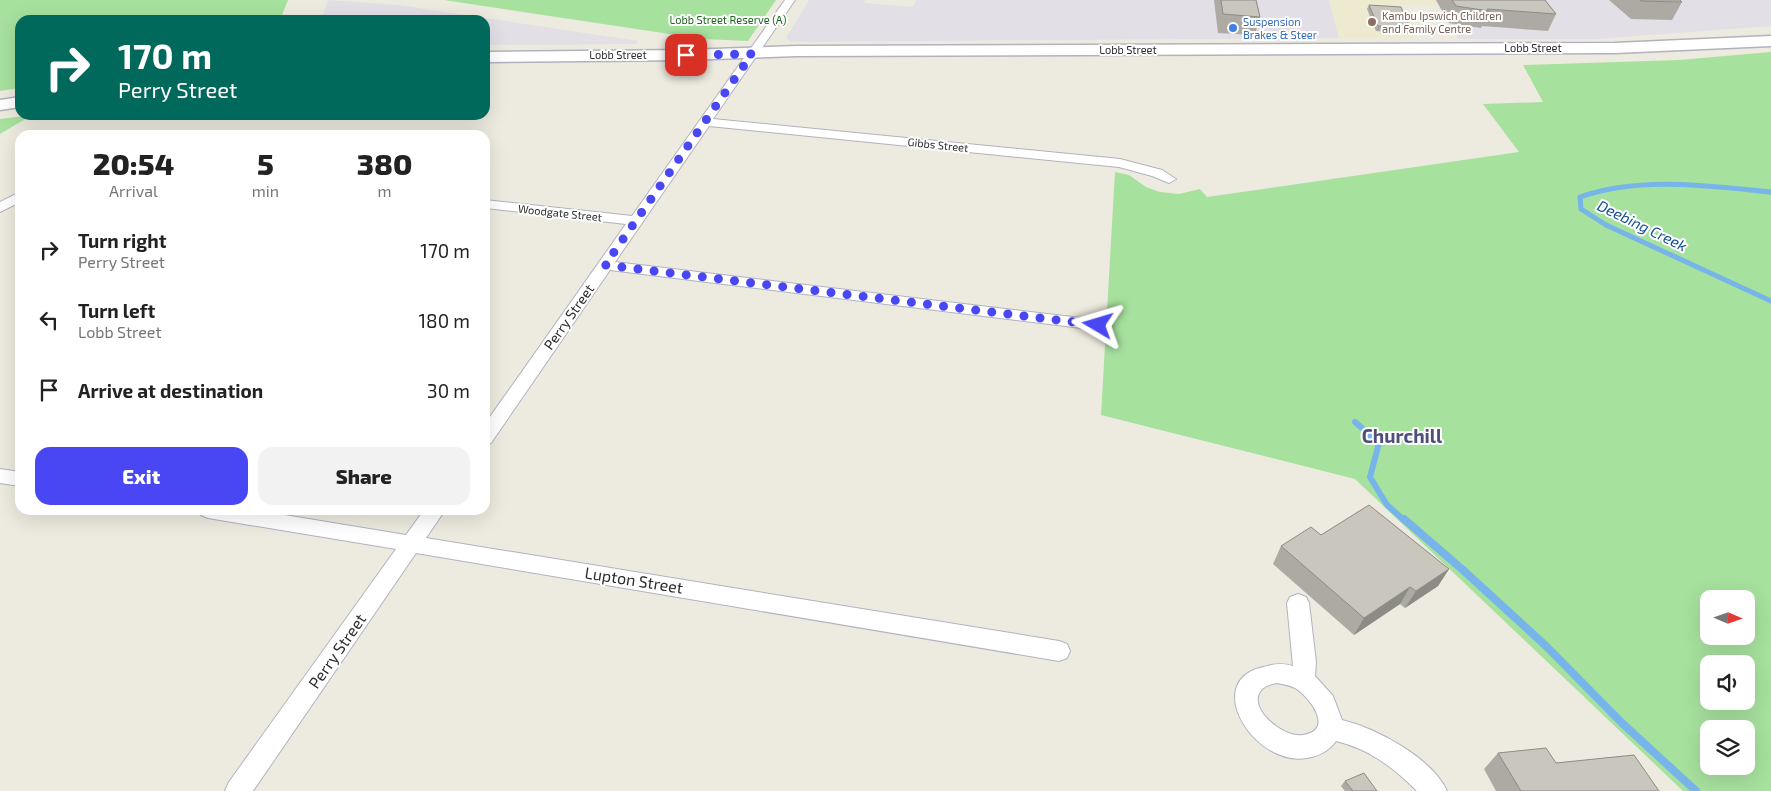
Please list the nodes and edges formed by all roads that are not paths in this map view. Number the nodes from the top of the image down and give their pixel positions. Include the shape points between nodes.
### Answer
1 (790, 0) edge
2 (1771, 41) edge
3 (752, 54) junction
4 (490, 57) edge
5 (15, 103) edge
6 (0, 105) edge
7 (705, 122) junction
8 (1170, 179) dead end
9 (15, 199) edge
10 (490, 205) edge
11 (0, 208) edge
12 (636, 221) junction
13 (605, 265) junction
14 (1098, 325) dead end
15 (490, 431) edge
16 (0, 476) edge
17 (15, 478) edge
18 (238, 515) edge
19 (432, 515) edge
20 (412, 544) junction
21 (1298, 603) dead end
22 (1059, 650) dead end
23 (1303, 681) junction
24 (1329, 728) junction
25 (238, 791) edge
26 (1434, 791) edge

1 - 3 street, Perry Street
2 - 3 main road, Lobb Street via 1605,48 796,50
3 - 4 main road, Lobb Street
3 - 7 street, Perry Street
5 - 6 main road
7 - 8 street, Gibbs Street via 1120,163 1157,172
7 - 12 street, Perry Street
9 - 11 street
10 - 12 street, Woodgate Street
12 - 13 street, Perry Street
13 - 14 street
13 - 15 street, Perry Street
16 - 17 street
18 - 20 street, Lupton Street
19 - 20 street, Perry Street
20 - 22 street, Lupton Street
20 - 25 street, Perry Street
21 - 23 street via 1305,662
23 - 24 street via 1324,701 1329,711
23 - 24 street via 1276,673 1253,681 1247,691 1249,715 1270,738 1300,748 1313,746 1324,739
24 - 26 street via 1363,737 1415,770

